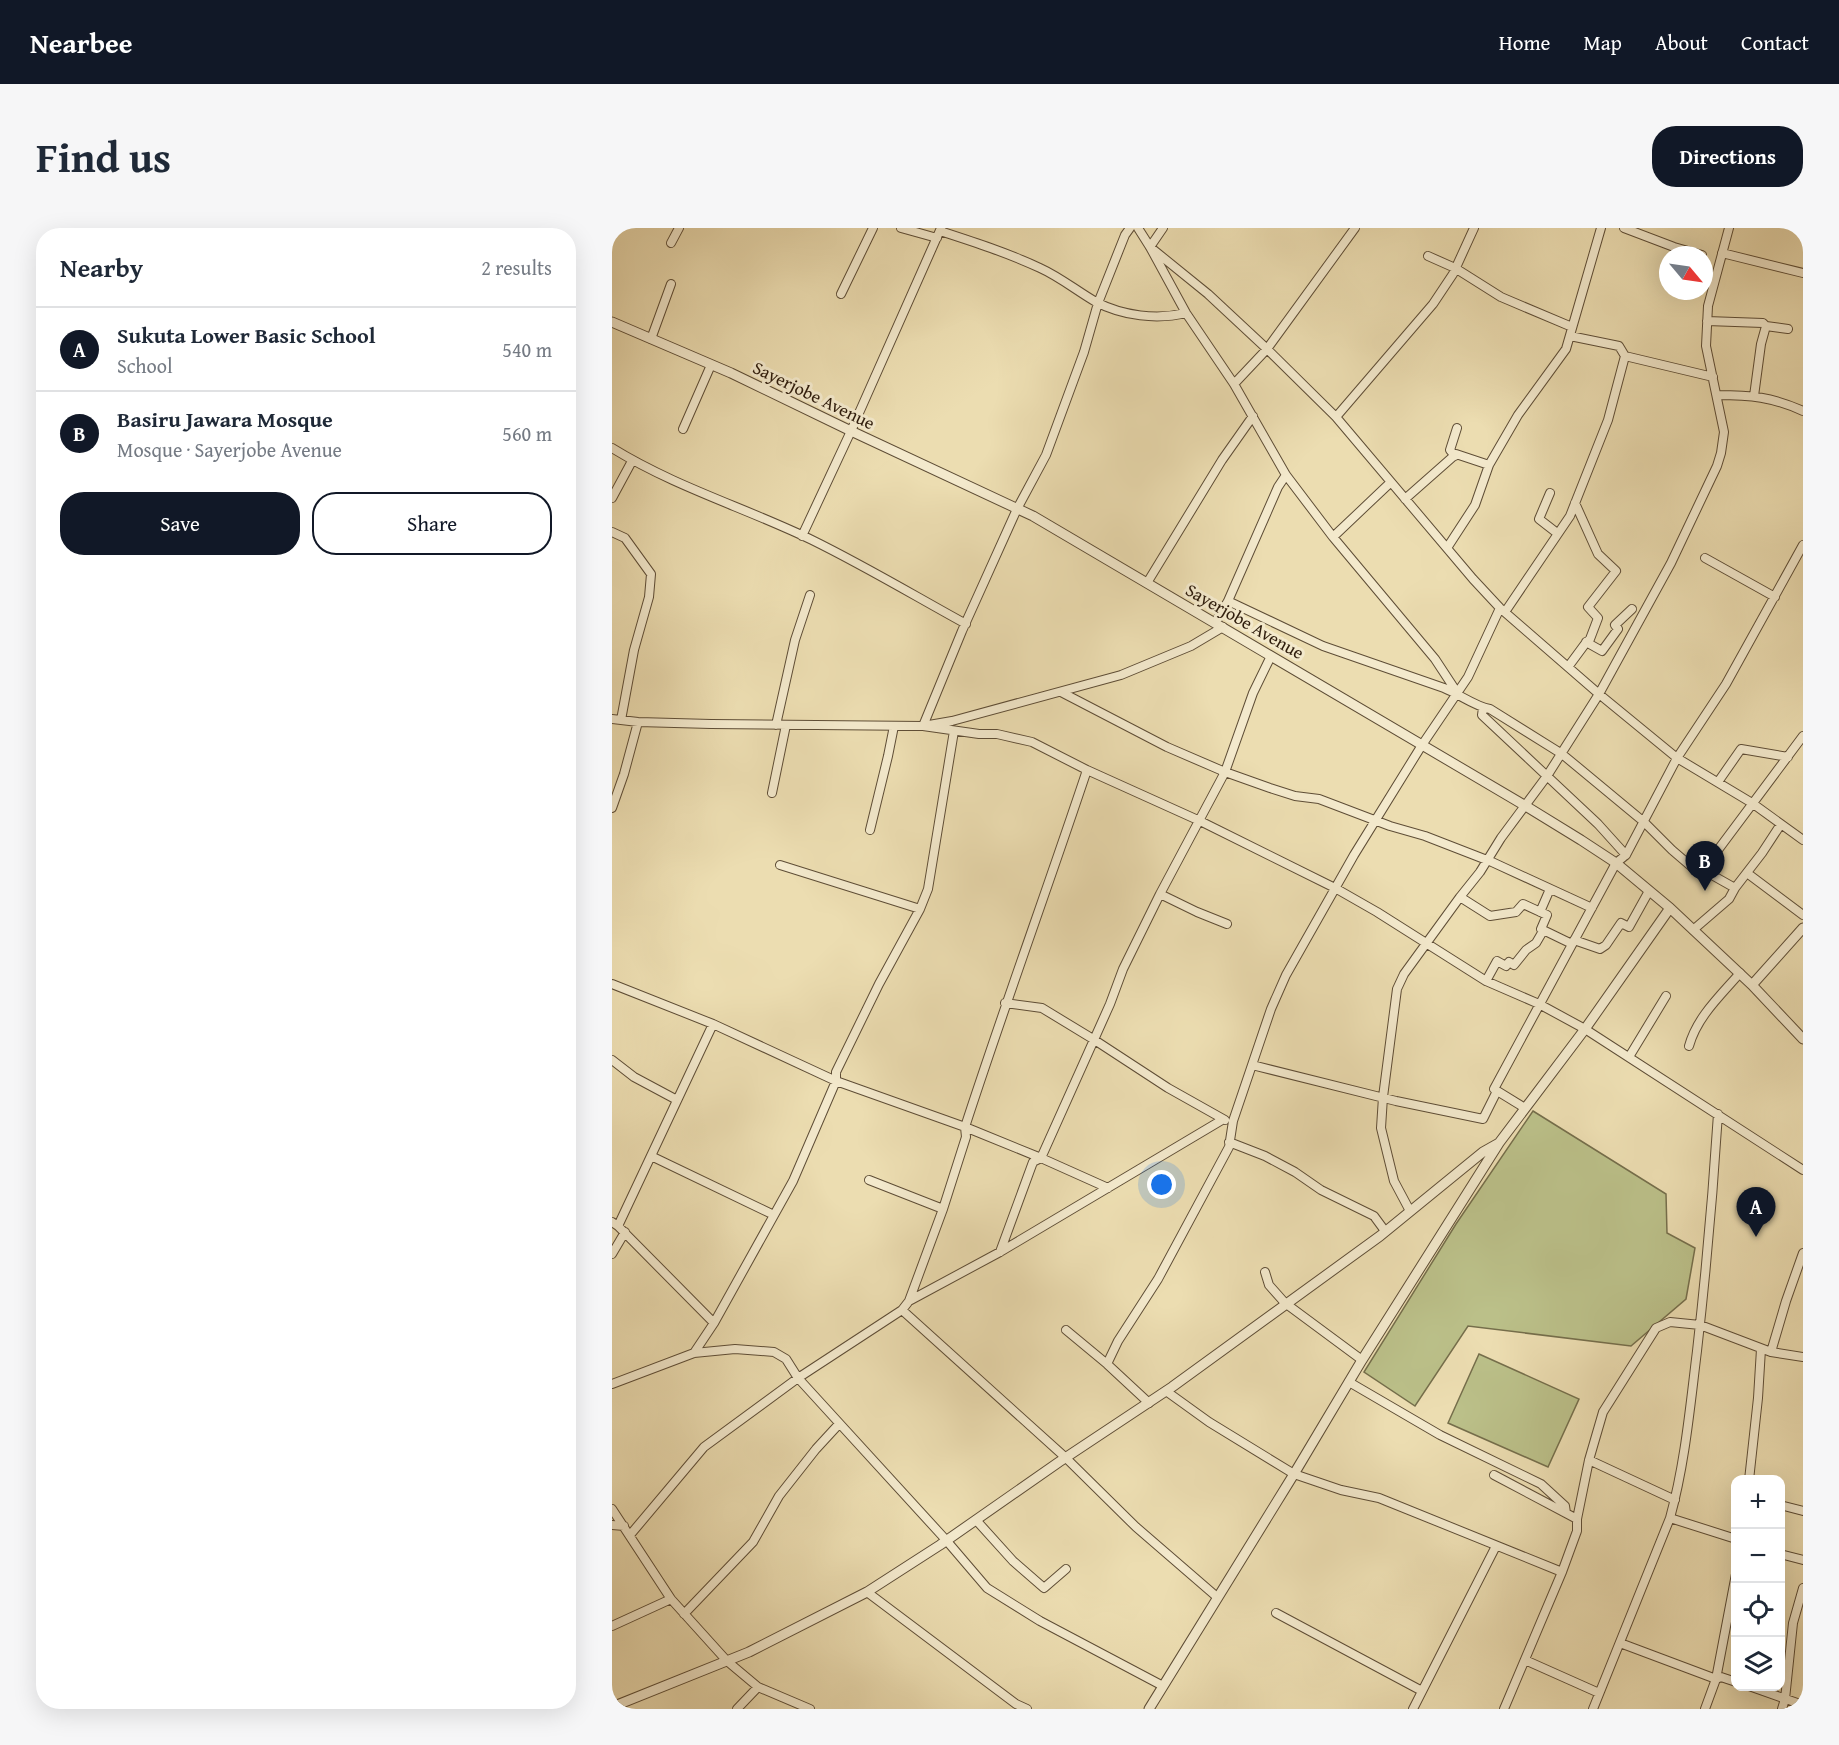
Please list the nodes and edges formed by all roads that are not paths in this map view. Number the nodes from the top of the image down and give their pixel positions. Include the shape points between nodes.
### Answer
1 (679, 228) edge
2 (873, 228) edge
3 (901, 228) edge
4 (1130, 228) edge
5 (1138, 228) edge
6 (1163, 228) edge
7 (1355, 228) edge
8 (1474, 228) edge
9 (1601, 228) edge
10 (1624, 228) edge
11 (1729, 228) edge
12 (939, 232) edge
13 (671, 243) dead end
14 (1671, 246) edge
15 (1150, 247) junction
16 (1428, 256) dead end
17 (1713, 256) edge
18 (1721, 256) junction
19 (1455, 268) junction
20 (1803, 273) edge
21 (671, 284) dead end
22 (841, 294) dead end
23 (1098, 303) junction
24 (1186, 313) junction
25 (1707, 321) junction
26 (612, 322) edge
27 (1766, 326) junction
28 (1572, 327) junction
29 (1788, 329) dead end
30 (1569, 336) junction
31 (651, 339) junction
32 (1267, 349) junction
33 (1625, 356) junction
34 (711, 365) junction
35 (1713, 377) junction
36 (1233, 384) junction
37 (1717, 395) junction
38 (1754, 396) junction
39 (1803, 411) edge
40 (1253, 416) junction
41 (1336, 417) junction
42 (1457, 428) dead end
43 (683, 429) dead end
44 (851, 431) junction
45 (612, 448) edge
46 (1455, 456) junction
47 (633, 461) junction
48 (1489, 465) junction
49 (1286, 475) junction
50 (1390, 482) junction
51 (1550, 493) dead end
52 (612, 498) edge
53 (1405, 499) junction
54 (1575, 503) junction
55 (1017, 508) junction
56 (612, 532) edge
57 (1557, 533) junction
58 (802, 536) junction
59 (1333, 537) junction
60 (1803, 545) edge
61 (1447, 548) junction
62 (1705, 558) dead end
63 (1147, 583) junction
64 (810, 596) dead end
65 (1775, 597) junction
66 (1227, 601) junction
67 (1632, 609) dead end
68 (1503, 610) junction
69 (966, 624) junction
70 (1219, 625) junction
71 (1586, 642) junction
72 (1271, 656) junction
73 (1568, 667) junction
74 (1060, 692) junction
75 (1458, 694) junction
76 (1599, 694) junction
77 (1483, 708) junction
78 (616, 719) edge
79 (638, 722) junction
80 (776, 725) junction
81 (786, 725) junction
82 (894, 726) junction
83 (923, 726) junction
84 (954, 731) junction
85 (1803, 736) edge
86 (1422, 744) junction
87 (1562, 754) junction
88 (1788, 757) junction
89 (1677, 758) junction
90 (1087, 771) junction
91 (1225, 772) junction
92 (1547, 776) junction
93 (1718, 782) junction
94 (772, 793) dead end
95 (1752, 803) junction
96 (1524, 806) junction
97 (612, 808) edge
98 (1376, 821) junction
99 (1200, 822) junction
100 (1644, 822) junction
101 (1781, 824) junction
102 (870, 830) dead end
103 (1802, 838) edge
104 (1626, 855) junction
105 (1488, 860) junction
106 (1616, 864) junction
107 (780, 865) dead end
108 (1703, 870) junction
109 (1747, 873) junction
110 (1335, 888) junction
111 (1735, 888) junction
112 (1550, 889) junction
113 (1649, 891) junction
114 (1160, 894) junction
115 (1460, 897) junction
116 (1592, 908) junction
117 (1670, 908) junction
118 (920, 909) junction
119 (1540, 912) junction
120 (1803, 915) edge
121 (1227, 924) dead end
122 (1803, 928) edge
123 (1693, 930) junction
124 (1543, 931) junction
125 (1427, 942) junction
126 (1573, 942) junction
127 (1740, 973) junction
128 (1486, 981) junction
129 (612, 984) edge
130 (1752, 985) junction
131 (1666, 996) dead end
132 (1005, 1003) junction
133 (1539, 1004) junction
134 (713, 1024) junction
135 (1585, 1029) junction
136 (1094, 1039) junction
137 (1803, 1039) edge
138 (1689, 1046) dead end
139 (1629, 1057) junction
140 (612, 1060) edge
141 (1252, 1065) junction
142 (836, 1081) junction
143 (1497, 1091) junction
144 (1383, 1097) junction
145 (677, 1100) junction
146 (1525, 1108) junction
147 (1718, 1114) junction
148 (1222, 1120) junction
149 (1233, 1121) junction
150 (965, 1127) junction
151 (1229, 1142) junction
152 (1499, 1143) junction
153 (651, 1156) junction
154 (1041, 1158) junction
155 (1803, 1170) edge
156 (869, 1180) dead end
157 (1108, 1188) junction
158 (943, 1209) junction
159 (1410, 1211) junction
160 (774, 1215) junction
161 (615, 1224) edge
162 (1385, 1231) junction
163 (625, 1233) junction
164 (1000, 1252) junction
165 (1803, 1253) edge
166 (612, 1254) edge
167 (1265, 1272) dead end
168 (909, 1301) junction
169 (1285, 1303) junction
170 (902, 1310) junction
171 (714, 1323) junction
172 (1700, 1325) junction
173 (1066, 1330) dead end
174 (1761, 1349) junction
175 (1771, 1352) junction
176 (694, 1353) junction
177 (1803, 1357) edge
178 (1362, 1360) junction
179 (1107, 1364) junction
180 (798, 1378) junction
181 (1349, 1382) junction
182 (612, 1384) edge
183 (1166, 1391) junction
184 (1149, 1403) junction
185 (839, 1424) junction
186 (1066, 1458) junction
187 (1589, 1460) junction
188 (1294, 1474) junction
189 (1494, 1475) dead end
190 (1749, 1475) edge
191 (1675, 1500) junction
192 (1785, 1506) edge
193 (612, 1509) edge
194 (1803, 1511) edge
195 (1566, 1513) junction
196 (1670, 1518) junction
197 (1577, 1519) junction
198 (976, 1520) junction
199 (612, 1525) edge
200 (624, 1526) junction
201 (630, 1535) junction
202 (1731, 1537) edge
203 (946, 1540) junction
204 (1496, 1546) junction
205 (1785, 1555) edge
206 (1803, 1560) edge
207 (1066, 1569) dead end
208 (1562, 1572) junction
209 (1734, 1583) edge
210 (1803, 1588) edge
211 (867, 1592) junction
212 (1217, 1597) junction
213 (671, 1599) junction
214 (1276, 1613) dead end
215 (684, 1614) junction
216 (1793, 1623) junction
217 (612, 1626) edge
218 (1803, 1628) edge
219 (1620, 1643) junction
220 (1525, 1660) junction
221 (727, 1661) junction
222 (1716, 1679) junction
223 (1731, 1680) edge
224 (1163, 1686) junction
225 (758, 1687) junction
226 (1422, 1691) junction
227 (1763, 1691) edge
228 (1599, 1693) junction
229 (1785, 1699) junction
230 (1803, 1705) edge
231 (612, 1707) edge
232 (737, 1709) edge
233 (810, 1709) edge
234 (1026, 1709) edge
235 (1149, 1709) edge
236 (1413, 1709) edge
237 (1504, 1709) edge
238 (1593, 1709) edge
239 (1705, 1709) edge
240 (1782, 1709) edge

1 - 13 street
2 - 22 street
3 - 12 street
4 - 23 street
5 - 15 street
6 - 15 street
7 - 32 street
8 - 19 street
9 - 28 street
10 - 14 street
11 - 18 street
12 - 23 street via 999,250 1042,269
12 - 44 street
15 - 24 street
15 - 32 street
16 - 19 street
17 - 18 street
18 - 20 street
18 - 25 street
19 - 28 street via 1501,297
19 - 41 street via 1433,304
21 - 31 street
23 - 24 street via 1134,315 1168,317
23 - 55 street via 1046,455
24 - 36 street
25 - 27 street
25 - 35 street via 1706,346
26 - 31 street, Sayerjobe Avenue
27 - 29 street
27 - 38 street
28 - 30 street
30 - 33 street via 1619,346
30 - 48 street via 1566,349 1518,415
31 - 34 street, Sayerjobe Avenue
32 - 36 street
32 - 41 street
33 - 35 street
33 - 54 street via 1608,420
34 - 43 street
34 - 44 street, Sayerjobe Avenue
35 - 37 street
36 - 40 street
37 - 38 street
37 - 76 street via 1724,432 1717,466 1671,563
38 - 39 street
40 - 49 street
40 - 63 street
41 - 50 street
42 - 46 street via 1450,450
44 - 55 street, Sayerjobe Avenue
44 - 58 street
45 - 47 street
46 - 48 street
46 - 53 street
47 - 52 street
47 - 58 street
48 - 61 street via 1475,506
49 - 59 street
49 - 66 street
50 - 53 street
50 - 59 street
51 - 57 street via 1539,519
53 - 61 street
54 - 57 street
54 - 71 street via 1598,554 1616,571 1588,607 1598,618
55 - 63 street, Sayerjobe Avenue
55 - 69 street
56 - 78 street via 625,538 651,574 649,597
57 - 68 street
58 - 69 street
59 - 75 street via 1435,658
60 - 65 street
61 - 68 street
62 - 65 street
63 - 70 street, Sayerjobe Avenue
64 - 80 street via 795,640
65 - 89 street via 1726,684
66 - 70 street
66 - 75 street via 1323,646
67 - 71 street via 1615,625 1618,629 1602,651
68 - 73 street
68 - 75 street
69 - 83 street
70 - 72 street, Sayerjobe Avenue
70 - 74 street via 1191,646 1154,663
71 - 73 street
72 - 86 street, Sayerjobe Avenue
72 - 91 street via 1252,693
73 - 76 street
74 - 83 street
74 - 91 street
75 - 77 street
75 - 86 street
76 - 87 street
76 - 89 street
77 - 87 street
77 - 92 street via 1482,716
78 - 79 street
79 - 80 street
79 - 97 street
80 - 81 street
81 - 82 street
81 - 94 street
82 - 83 street
82 - 102 street
83 - 84 street
84 - 90 street via 997,734 1032,742
84 - 118 street via 928,889
85 - 88 street
86 - 96 street, Sayerjobe Avenue
86 - 98 street
87 - 92 street
87 - 100 street
88 - 93 street via 1741,749
88 - 95 street
89 - 93 street
89 - 100 street
90 - 99 street
90 - 132 street
91 - 98 street
91 - 99 street
92 - 96 street
92 - 104 street
93 - 95 street
95 - 101 street
95 - 108 street
96 - 105 street
96 - 106 street, Sayerjobe Avenue
98 - 105 street
98 - 110 street
99 - 110 street
99 - 114 street
100 - 104 street
100 - 108 street via 1693,868 1700,873
101 - 103 street
101 - 109 street
104 - 106 street
105 - 112 street
105 - 115 street
106 - 113 street, Sayerjobe Avenue
106 - 116 street
107 - 118 street
108 - 111 street
109 - 111 street
109 - 120 street
110 - 125 street
110 - 141 street via 1286,975
111 - 123 street via 1729,899
112 - 116 street
112 - 119 street
113 - 117 street, Sayerjobe Avenue
113 - 126 street via 1629,927 1621,923 1606,945 1600,949
114 - 121 street
114 - 136 street
115 - 119 street via 1490,916 1516,912 1523,904
115 - 125 street
116 - 126 street
117 - 123 street, Sayerjobe Avenue
117 - 135 street
118 - 142 street via 836,1072
119 - 124 street via 1547,915 1540,929
122 - 130 street
123 - 127 street, Sayerjobe Avenue
124 - 126 street
124 - 128 street via 1514,965 1497,962
125 - 128 street
125 - 144 street via 1396,989
126 - 133 street
127 - 130 street, Sayerjobe Avenue
127 - 138 street via 1704,1014
128 - 133 street
129 - 134 street
130 - 137 street, Sayerjobe Avenue
131 - 139 street
132 - 136 street via 1042,1008
132 - 150 street
133 - 135 street
133 - 143 street via 1494,1089
134 - 142 street
134 - 145 street
135 - 139 street
135 - 146 street
136 - 148 street
136 - 154 street
139 - 147 street
140 - 145 street
141 - 144 street
141 - 149 street
142 - 150 street
142 - 160 street
143 - 144 street via 1483,1119
143 - 146 street
144 - 159 street via 1383,1140 1394,1181
145 - 153 street
146 - 152 street
147 - 155 street
147 - 172 street
148 - 149 street
148 - 157 street
149 - 151 street
150 - 154 street
150 - 158 street via 966,1137
151 - 162 street via 1264,1156 1374,1216
151 - 179 street via 1158,1279
152 - 159 street
152 - 178 street
153 - 160 street
153 - 161 street
154 - 157 street
154 - 164 street via 1033,1162
156 - 158 street
157 - 164 street
158 - 168 street
159 - 162 street
160 - 171 street
161 - 163 street
162 - 169 street
163 - 166 street
163 - 171 street
164 - 168 street
165 - 175 street
167 - 169 street via 1269,1285
168 - 170 street
169 - 178 street
169 - 183 street
170 - 180 street
170 - 186 street
171 - 176 street
172 - 174 street
172 - 187 street via 1670,1322 1656,1328 1603,1413
172 - 191 street via 1688,1431
173 - 179 street
174 - 175 street
174 - 190 street
175 - 177 street
176 - 180 street via 735,1349 774,1352 786,1359
176 - 182 street
178 - 181 street
179 - 184 street
180 - 185 street
180 - 201 street via 704,1447
181 - 188 street
181 - 195 street via 1440,1435 1541,1484 1564,1506
183 - 184 street
183 - 188 street
184 - 186 street
185 - 203 street
185 - 215 street via 779,1496 753,1542
186 - 198 street
186 - 212 street via 1136,1527
187 - 191 street
187 - 197 street
188 - 204 street via 1378,1498
188 - 212 street
189 - 195 street
191 - 196 street
192 - 194 street
193 - 200 street
195 - 197 street
196 - 202 street
196 - 219 street
197 - 208 street via 1577,1531
198 - 203 street
198 - 207 street via 1044,1588
199 - 200 street
200 - 201 street
201 - 213 street
203 - 211 street
203 - 224 street via 987,1588 1040,1621
204 - 208 street
204 - 226 street
205 - 206 street
208 - 220 street
209 - 222 street
210 - 216 street
211 - 221 street
211 - 234 street
212 - 224 street
213 - 215 street
213 - 217 street
214 - 226 street
215 - 221 street
216 - 218 street
216 - 229 street
219 - 222 street
219 - 228 street
220 - 228 street
220 - 237 street
221 - 225 street
221 - 231 street
222 - 223 street
222 - 239 street
224 - 235 street
225 - 232 street
225 - 233 street
226 - 236 street
227 - 229 street
228 - 238 street
229 - 230 street
229 - 240 street

